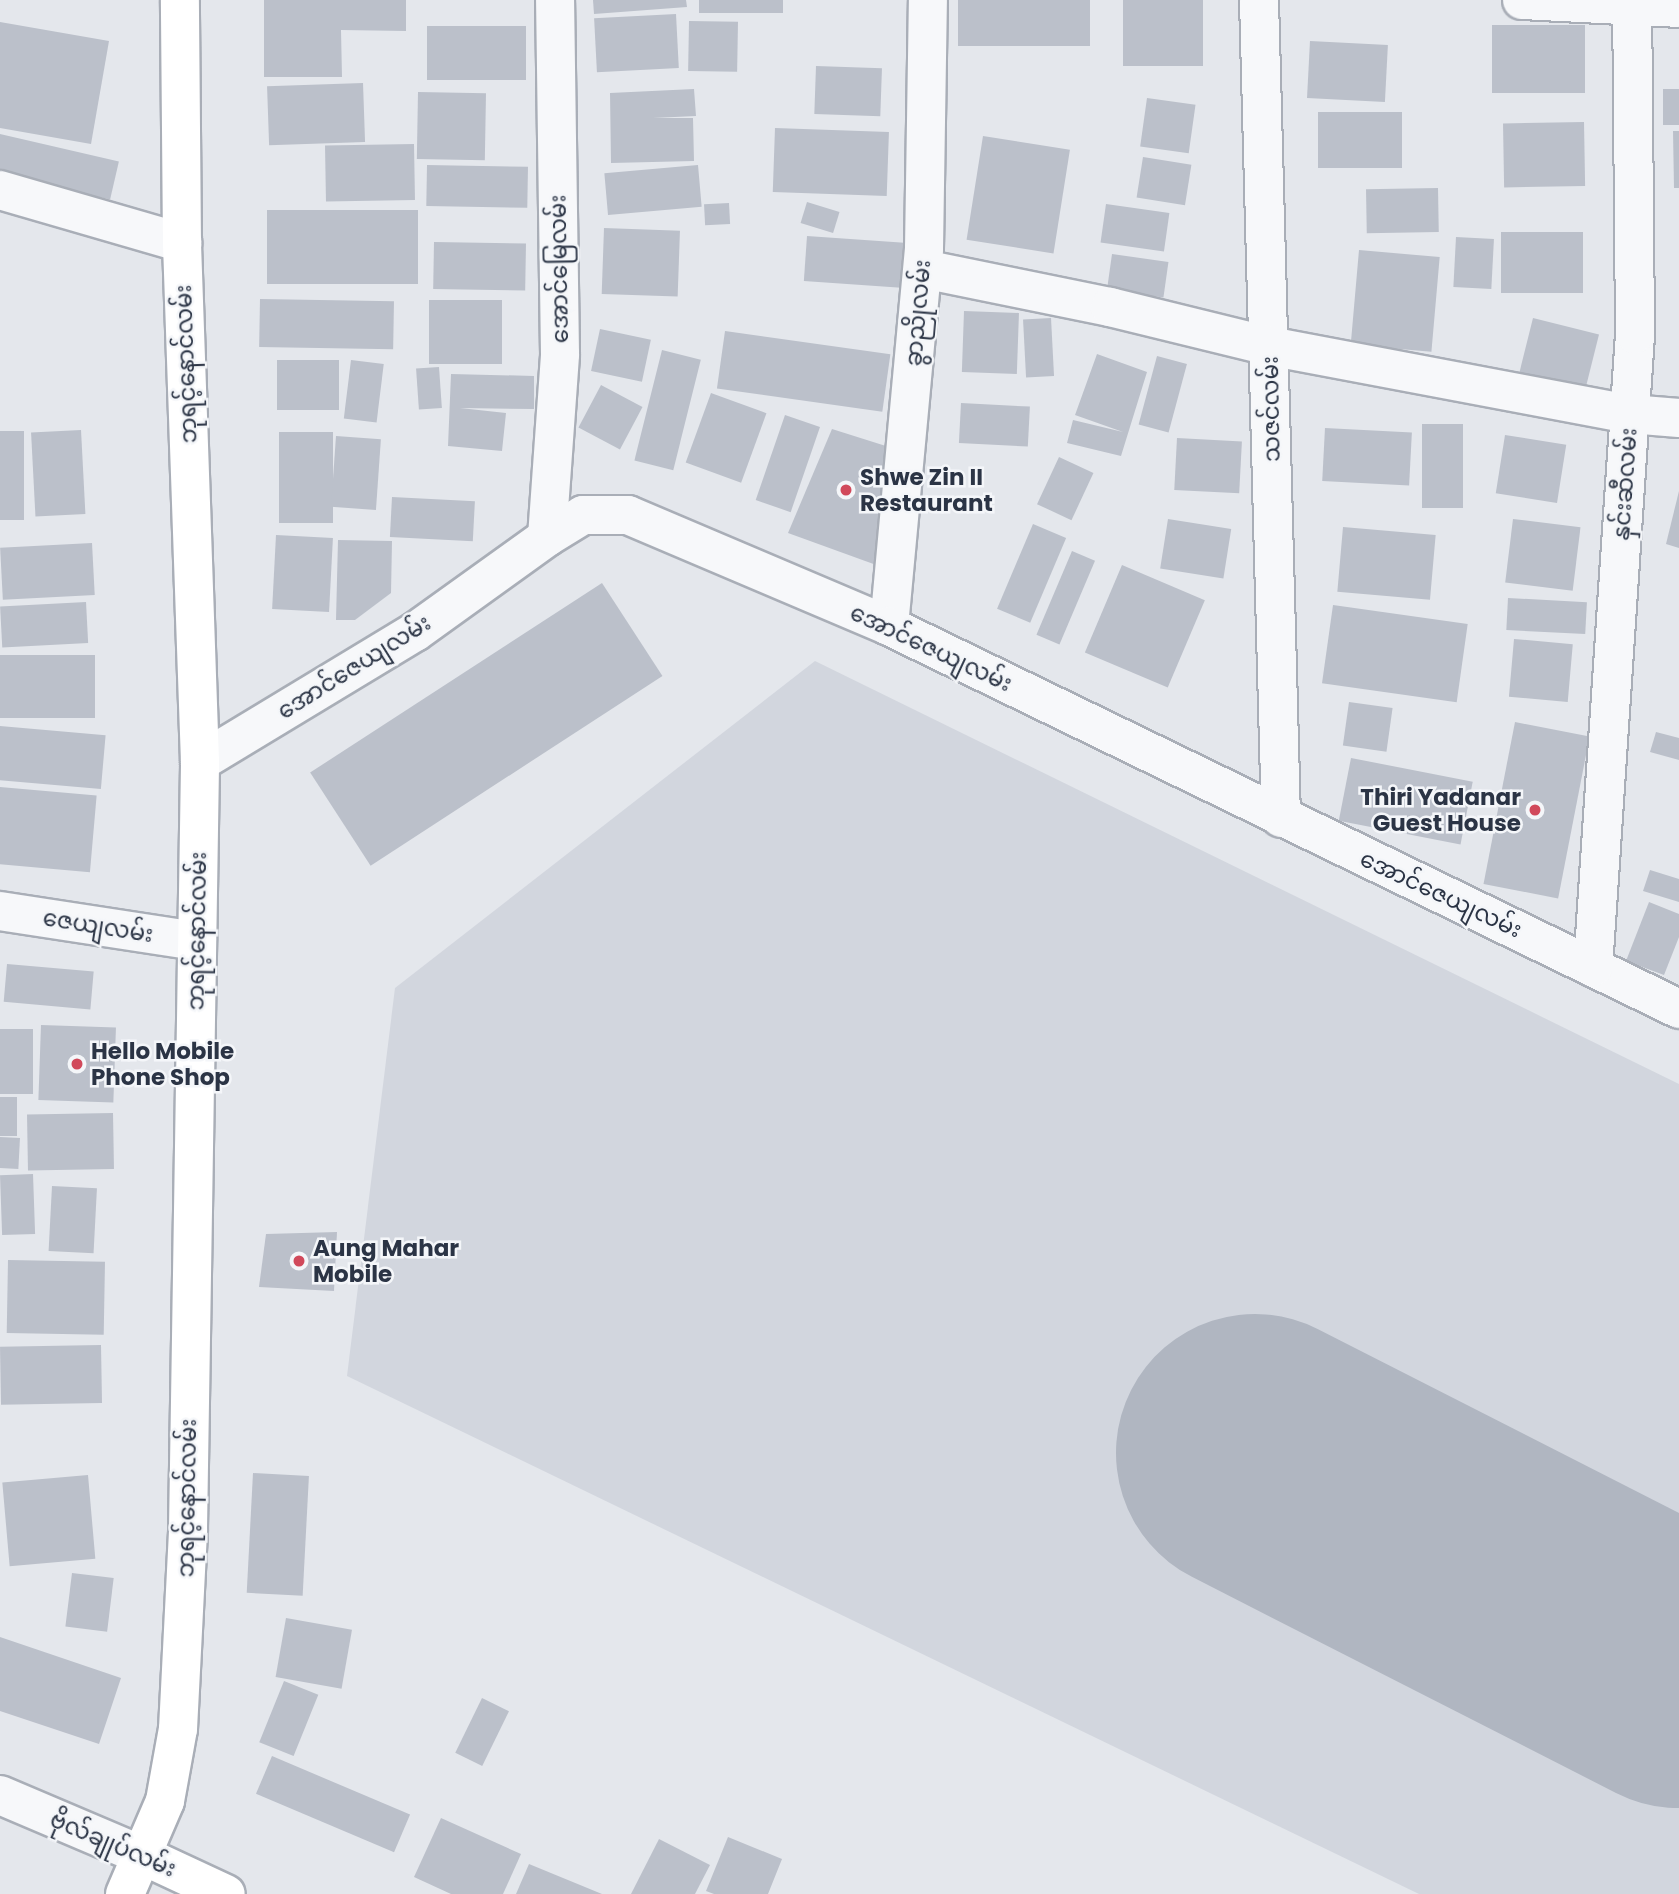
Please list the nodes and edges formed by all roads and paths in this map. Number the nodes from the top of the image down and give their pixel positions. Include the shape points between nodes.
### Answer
1 (180, 0) edge
2 (555, 0) edge
3 (928, 0) edge
4 (1259, 0) edge
5 (1522, 0) edge
6 (1632, 2) edge
7 (1679, 8) edge
8 (0, 190) edge
9 (182, 243) junction
10 (923, 269) junction
11 (1269, 346) junction
12 (1630, 414) junction
13 (1679, 418) edge
14 (547, 537) junction
15 (889, 626) junction
16 (200, 761) junction
17 (1281, 818) junction
18 (0, 911) edge
19 (197, 941) junction
20 (1593, 967) junction
21 (1679, 1009) edge
22 (0, 1795) edge
23 (144, 1856) junction
24 (125, 1894) edge
25 (226, 1894) edge

1 - 9 highway, ဘုရင့်နောင်လမ်း
2 - 14 street, အောင်မြေလမ်း via 561,354
3 - 10 street, ခွာညိုလမ်း
4 - 11 street, သဇင်လမ်း
5 - 6 street
6 - 7 street
6 - 12 street, နှင်းဆီလမ်း via 1635,334
8 - 9 street
9 - 16 highway, ဘုရင့်နောင်လမ်း
10 - 11 street via 1110,307
10 - 15 street, ခွာညိုလမ်း
11 - 12 street
11 - 17 street, သဇင်လမ်း
12 - 13 street
12 - 20 street, နှင်းဆီလမ်း
14 - 15 street, အောင်ဇေယျလမ်း via 583,515 628,515
14 - 16 street, အောင်ဇေယျလမ်း via 415,632
15 - 17 street, အောင်ဇေယျလမ်း
16 - 19 highway, ဘုရင့်နောင်လမ်း
17 - 20 street, အောင်ဇေယျလမ်း
18 - 19 street, ဇေယျလမ်း
19 - 23 highway, ဘုရင့်နောင်လမ်း via 188,1529 178,1729 165,1801
20 - 21 street, အောင်ဇေယျလမ်း
22 - 23 street, ဗိုလ်ချုပ်လမ်း
23 - 24 highway, ဘုရင့်နောင်လမ်း
23 - 25 highway, ဗိုလ်ချုပ်လမ်း

